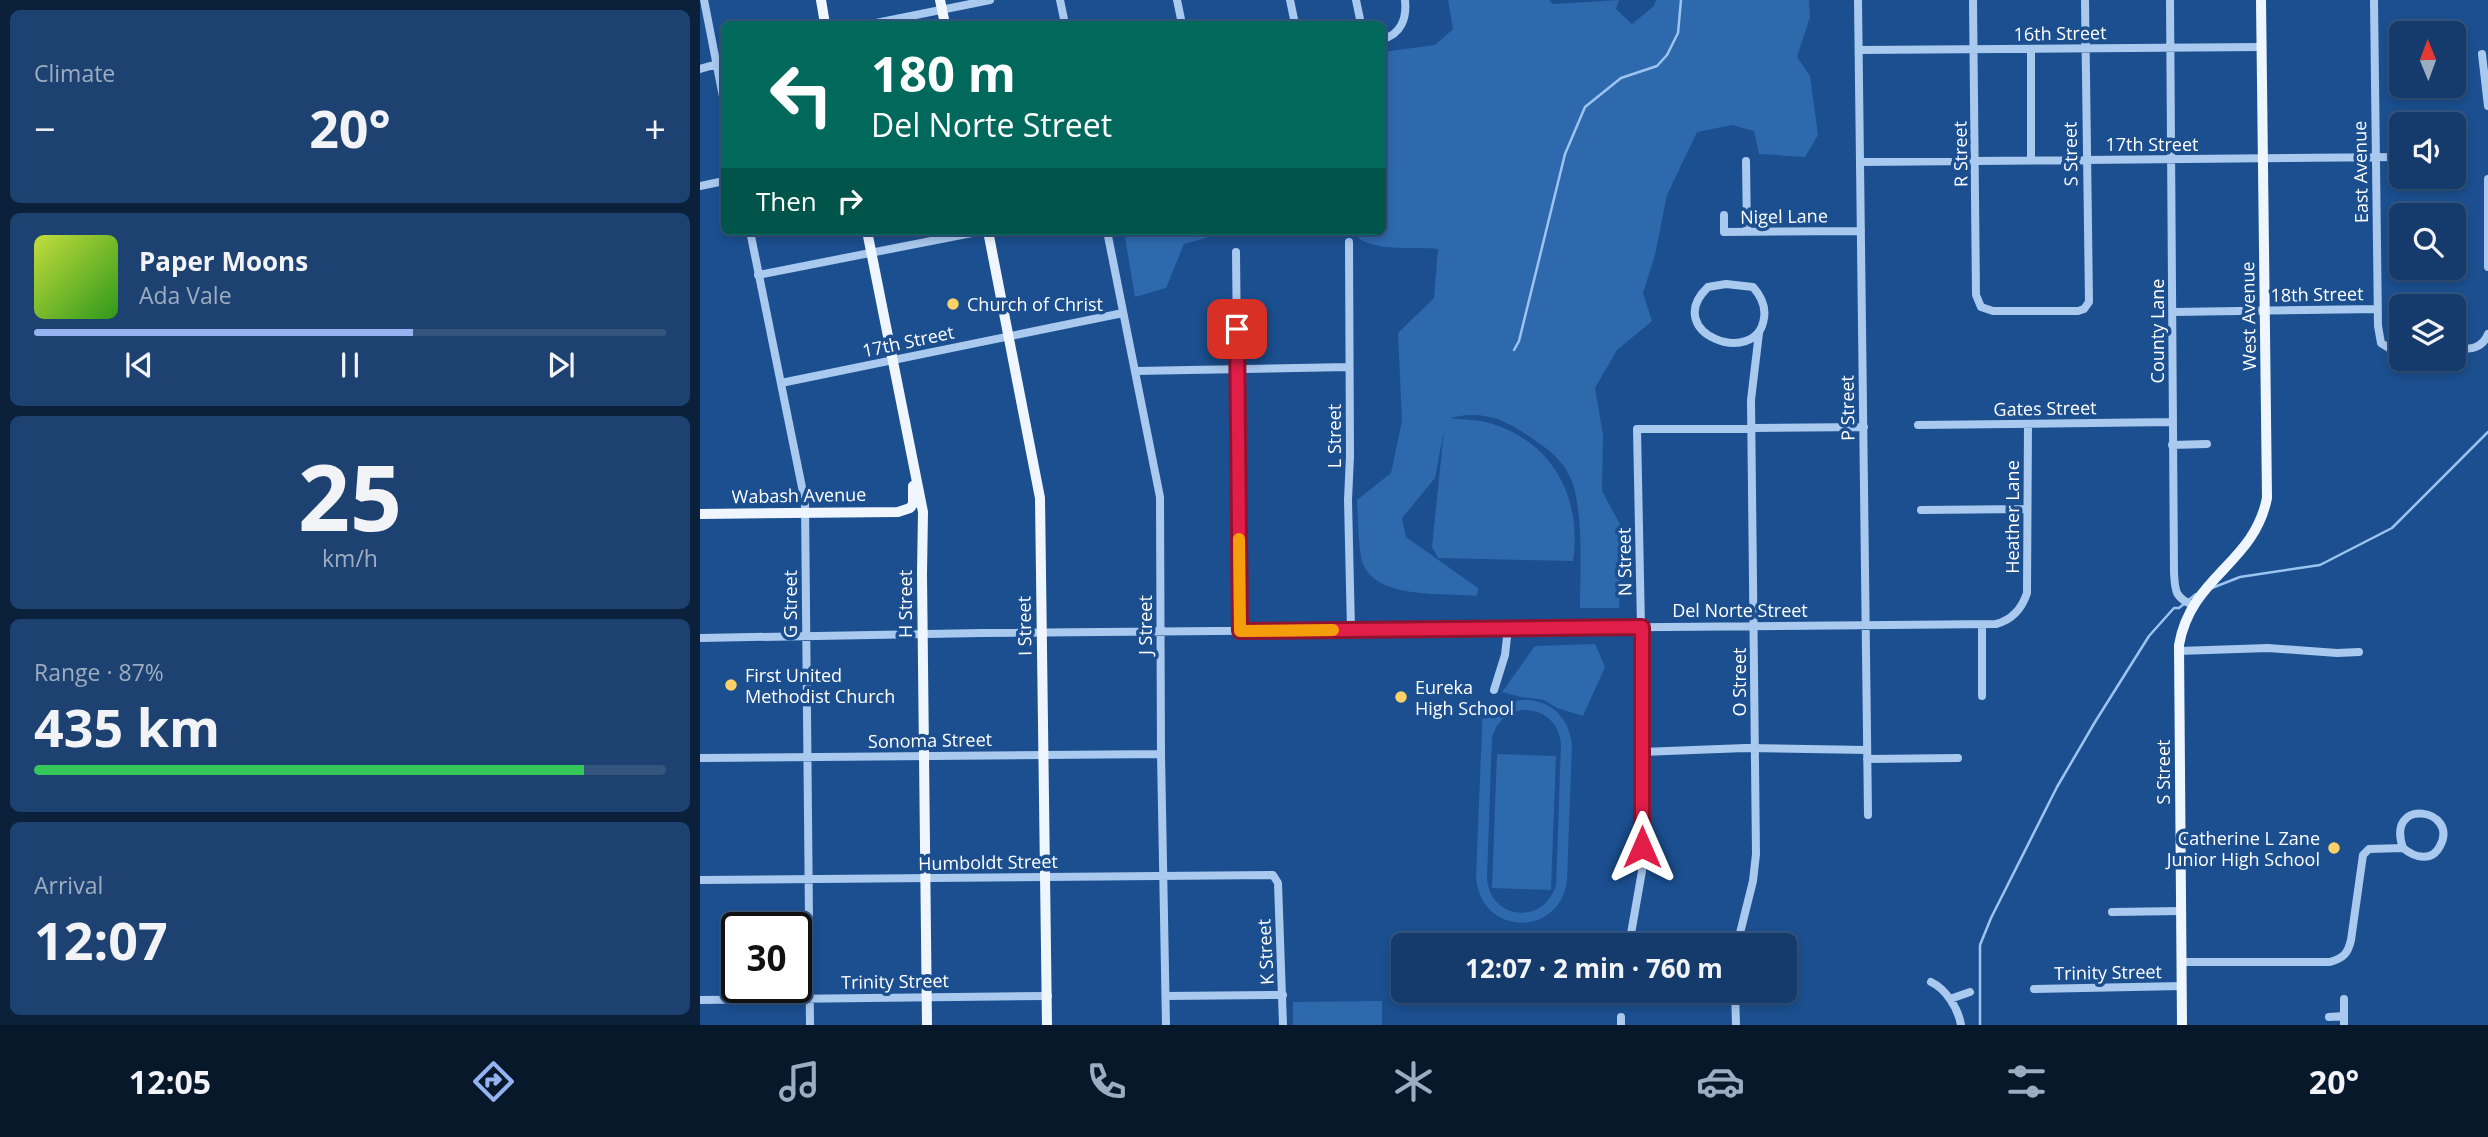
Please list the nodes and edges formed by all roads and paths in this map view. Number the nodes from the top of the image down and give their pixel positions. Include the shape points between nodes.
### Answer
1 (704, 0) edge
2 (821, 0) edge
3 (990, 0) edge
4 (1060, 0) edge
5 (1177, 0) edge
6 (1290, 0) edge
7 (1356, 0) edge
8 (1405, 0) edge
9 (1858, 0) edge
10 (1973, 0) edge
11 (2085, 0) edge
12 (2171, 0) edge
13 (2260, 0) edge
14 (2374, 0) edge
15 (941, 5) edge
16 (824, 21) edge
17 (882, 21) edge
18 (1064, 21) edge
19 (1181, 21) edge
20 (1294, 21) edge
21 (1360, 21) edge
22 (1386, 37) edge
23 (2169, 47) junction
24 (2261, 47) junction
25 (2031, 48) junction
26 (2086, 48) junction
27 (1859, 50) junction
28 (1974, 50) junction
29 (2482, 54) dead end
30 (721, 63) edge
31 (700, 69) edge
32 (2488, 106) edge
33 (2376, 157) junction
34 (2389, 157) edge
35 (2170, 159) junction
36 (2263, 159) junction
37 (1976, 160) junction
38 (2031, 160) junction
39 (2088, 160) junction
40 (1746, 161) dead end
41 (1860, 162) junction
42 (2488, 179) edge
43 (721, 182) edge
44 (700, 186) edge
45 (1724, 215) dead end
46 (1861, 231) junction
47 (1747, 232) junction
48 (751, 235) edge
49 (868, 235) edge
50 (962, 235) edge
51 (989, 235) edge
52 (1108, 235) edge
53 (1349, 243) dead end
54 (1237, 251) dead end
55 (872, 253) junction
56 (2488, 267) edge
57 (758, 275) junction
58 (1981, 307) joint
59 (2377, 309) junction
60 (2265, 310) junction
61 (2173, 312) junction
62 (1123, 313) junction
63 (1759, 333) junction
64 (1008, 337) junction
65 (2486, 338) edge
66 (2389, 348) edge
67 (2466, 348) edge
68 (893, 360) junction
69 (1349, 367) junction
70 (1237, 369) junction
71 (1135, 371) junction
72 (781, 383) junction
73 (2172, 422) junction
74 (2028, 424) junction
75 (1918, 425) dead end
76 (1752, 427) junction
77 (1864, 427) junction
78 (2207, 444) dead end
79 (2172, 445) junction
80 (910, 449) junction
81 (2027, 509) junction
82 (1921, 510) dead end
83 (898, 512) junction
84 (805, 513) junction
85 (700, 514) edge
86 (922, 564) junction
87 (2193, 605) junction
88 (2019, 609) joint
89 (1982, 625) junction
90 (1754, 626) junction
91 (1865, 626) junction
92 (1642, 627) junction
93 (1507, 628) junction
94 (1351, 630) junction
95 (1161, 631) junction
96 (1240, 631) junction
97 (1041, 632) junction
98 (922, 635) junction
99 (806, 637) junction
100 (700, 638) edge
101 (2179, 651) junction
102 (2359, 652) dead end
103 (1494, 690) dead end
104 (1982, 696) dead end
105 (1755, 748) junction
106 (1642, 752) junction
107 (1161, 754) junction
108 (1042, 755) junction
109 (1867, 755) junction
110 (924, 756) junction
111 (807, 757) junction
112 (700, 758) edge
113 (1958, 758) dead end
114 (1868, 816) dead end
115 (2403, 848) junction
116 (1162, 876) junction
117 (1045, 877) junction
118 (925, 878) junction
119 (1276, 878) joint
120 (809, 879) junction
121 (700, 880) edge
122 (2181, 911) junction
123 (809, 912) edge
124 (2112, 912) dead end
125 (1631, 933) edge
126 (1740, 933) edge
127 (2182, 962) junction
128 (1931, 982) dead end
129 (2182, 986) junction
130 (2034, 989) dead end
131 (1970, 992) dead end
132 (1283, 995) junction
133 (1048, 996) junction
134 (1166, 996) junction
135 (927, 997) junction
136 (812, 998) edge
137 (1950, 999) junction
138 (2344, 999) dead end
139 (700, 1000) edge
140 (721, 1000) edge
141 (810, 1003) edge
142 (1735, 1003) edge
143 (2329, 1017) dead end
144 (2344, 1021) edge
145 (810, 1025) edge
146 (927, 1025) edge
147 (1047, 1025) edge
148 (1166, 1025) edge
149 (1283, 1025) edge
150 (1736, 1025) edge
151 (1961, 1025) edge
152 (2182, 1025) edge

1 - 30 street
2 - 16 main road
3 - 15 street
4 - 18 street
5 - 19 street
6 - 20 street
7 - 21 street
8 - 22 street via 1404,18 1396,33
9 - 27 street, P Street
10 - 28 street, R Street
11 - 26 street, S Street
12 - 23 street, County Lane
13 - 24 main road, West Avenue
14 - 33 street, East Avenue
15 - 17 street
23 - 24 street, 16th Street
23 - 26 street, 16th Street
23 - 35 street, County Lane
24 - 36 main road, West Avenue
25 - 26 street, 16th Street
25 - 28 street, 16th Street
25 - 38 street
26 - 39 street, S Street
27 - 28 street, 16th Street
27 - 41 street, P Street
28 - 37 street, R Street
29 - 32 street
30 - 31 street
33 - 34 street, 17th Street
33 - 36 street, 17th Street
33 - 59 street, East Avenue
35 - 36 street, 17th Street
35 - 39 street, 17th Street
35 - 61 street, County Lane
36 - 60 main road, West Avenue
37 - 38 street, 17th Street
37 - 41 street, 17th Street
37 - 58 street, R Street via 1976,295
38 - 39 street, 17th Street
39 - 58 street, S Street via 2086,307 2007,312
40 - 47 street
41 - 46 street, P Street
42 - 56 street
43 - 44 street
45 - 47 street, Nigel Lane via 1724,232
46 - 47 street, Nigel Lane
46 - 77 street, P Street
48 - 57 street, G Street
49 - 55 main road, H Street
50 - 55 street
51 - 64 main road, I Street
52 - 62 street, J Street
53 - 69 street, L Street
54 - 70 street
55 - 57 street
55 - 68 main road, H Street
57 - 72 street, G Street
59 - 60 street, 18th Street
59 - 66 street, East Avenue via 2381,343
60 - 61 street, 18th Street
60 - 87 main road, West Avenue via 2265,508 2249,541
61 - 73 street, County Lane
62 - 64 street, 17th Street
62 - 71 street, J Street
63 - 63 street via 1742,341 1707,336 1697,321 1700,296 1714,285 1753,287 1763,305
63 - 76 street, O Street
64 - 68 street, 17th Street
64 - 97 main road, I Street via 1040,498
65 - 67 street via 2475,348
68 - 72 street, 17th Street
68 - 80 main road, H Street
69 - 70 street
69 - 94 street, L Street
70 - 71 street
70 - 96 street
71 - 95 street, J Street via 1160,496
72 - 84 street, G Street
73 - 74 street, Gates Street
73 - 79 street, County Lane
74 - 75 street, Gates Street
74 - 81 street, Heather Lane
76 - 77 street
76 - 90 street, O Street
76 - 92 street, N Street via 1637,429
77 - 91 street, P Street
78 - 79 street
79 - 87 street, County Lane via 2175,592
80 - 83 main road via 915,495 910,508
80 - 86 main road, H Street via 923,512
81 - 82 street
81 - 88 street, Heather Lane via 2027,583
83 - 84 main road, Wabash Avenue
83 - 86 main road, Wabash Avenue via 917,522 917,552
84 - 85 main road, Wabash Avenue
84 - 99 street, G Street
86 - 98 main road, H Street
87 - 101 main road, S Street
88 - 89 street, Del Norte Street via 2004,622
89 - 91 street, Del Norte Street
89 - 104 street
90 - 91 street, Del Norte Street
90 - 92 street, Del Norte Street
90 - 105 street, O Street
91 - 109 street, P Street
92 - 93 street, Del Norte Street
92 - 106 street, N Street
93 - 94 street, Del Norte Street
93 - 103 street via 1505,655
94 - 96 street, Del Norte Street
95 - 96 street, Del Norte Street
95 - 97 street, Del Norte Street
95 - 107 street, J Street
97 - 98 street, Del Norte Street
97 - 108 main road, I Street
98 - 99 street, Del Norte Street
98 - 110 main road, H Street
99 - 100 street, Del Norte Street
99 - 111 street, G Street
101 - 102 street
101 - 122 main road, S Street
105 - 106 street
105 - 109 street
105 - 126 street, O Street via 1755,862
106 - 125 street, N Street via 1642,871
107 - 108 street, Sonoma Street
107 - 116 street, J Street
108 - 110 street, Sonoma Street
108 - 117 main road, I Street
109 - 113 street
109 - 114 street, P Street
110 - 111 street, Sonoma Street
110 - 118 main road, H Street
111 - 112 street, Sonoma Street
111 - 120 street, G Street
115 - 115 street via 2401,826 2410,816 2429,814 2441,824 2442,843 2431,855 2421,858
115 - 127 street via 2369,849 2363,855 2351,940 2340,959
116 - 117 street, Humboldt Street
116 - 119 street, Humboldt Street via 1264,874
116 - 134 street, J Street
117 - 118 street, Humboldt Street
117 - 133 main road, I Street
118 - 120 street, Humboldt Street
118 - 135 main road, H Street
119 - 132 street, K Street
120 - 121 street, Humboldt Street
120 - 123 street, G Street
122 - 124 street
122 - 127 main road, S Street
127 - 129 main road, S Street
128 - 137 street
129 - 130 street, Trinity Street
129 - 152 main road, S Street
131 - 137 street
132 - 134 street
132 - 149 street, K Street
133 - 135 street, Trinity Street
133 - 147 main road, I Street
134 - 148 street, J Street
135 - 136 street, Trinity Street
135 - 146 main road, H Street
137 - 151 street
138 - 144 street
139 - 140 street, Trinity Street
141 - 145 street, G Street
142 - 150 street
143 - 144 street

